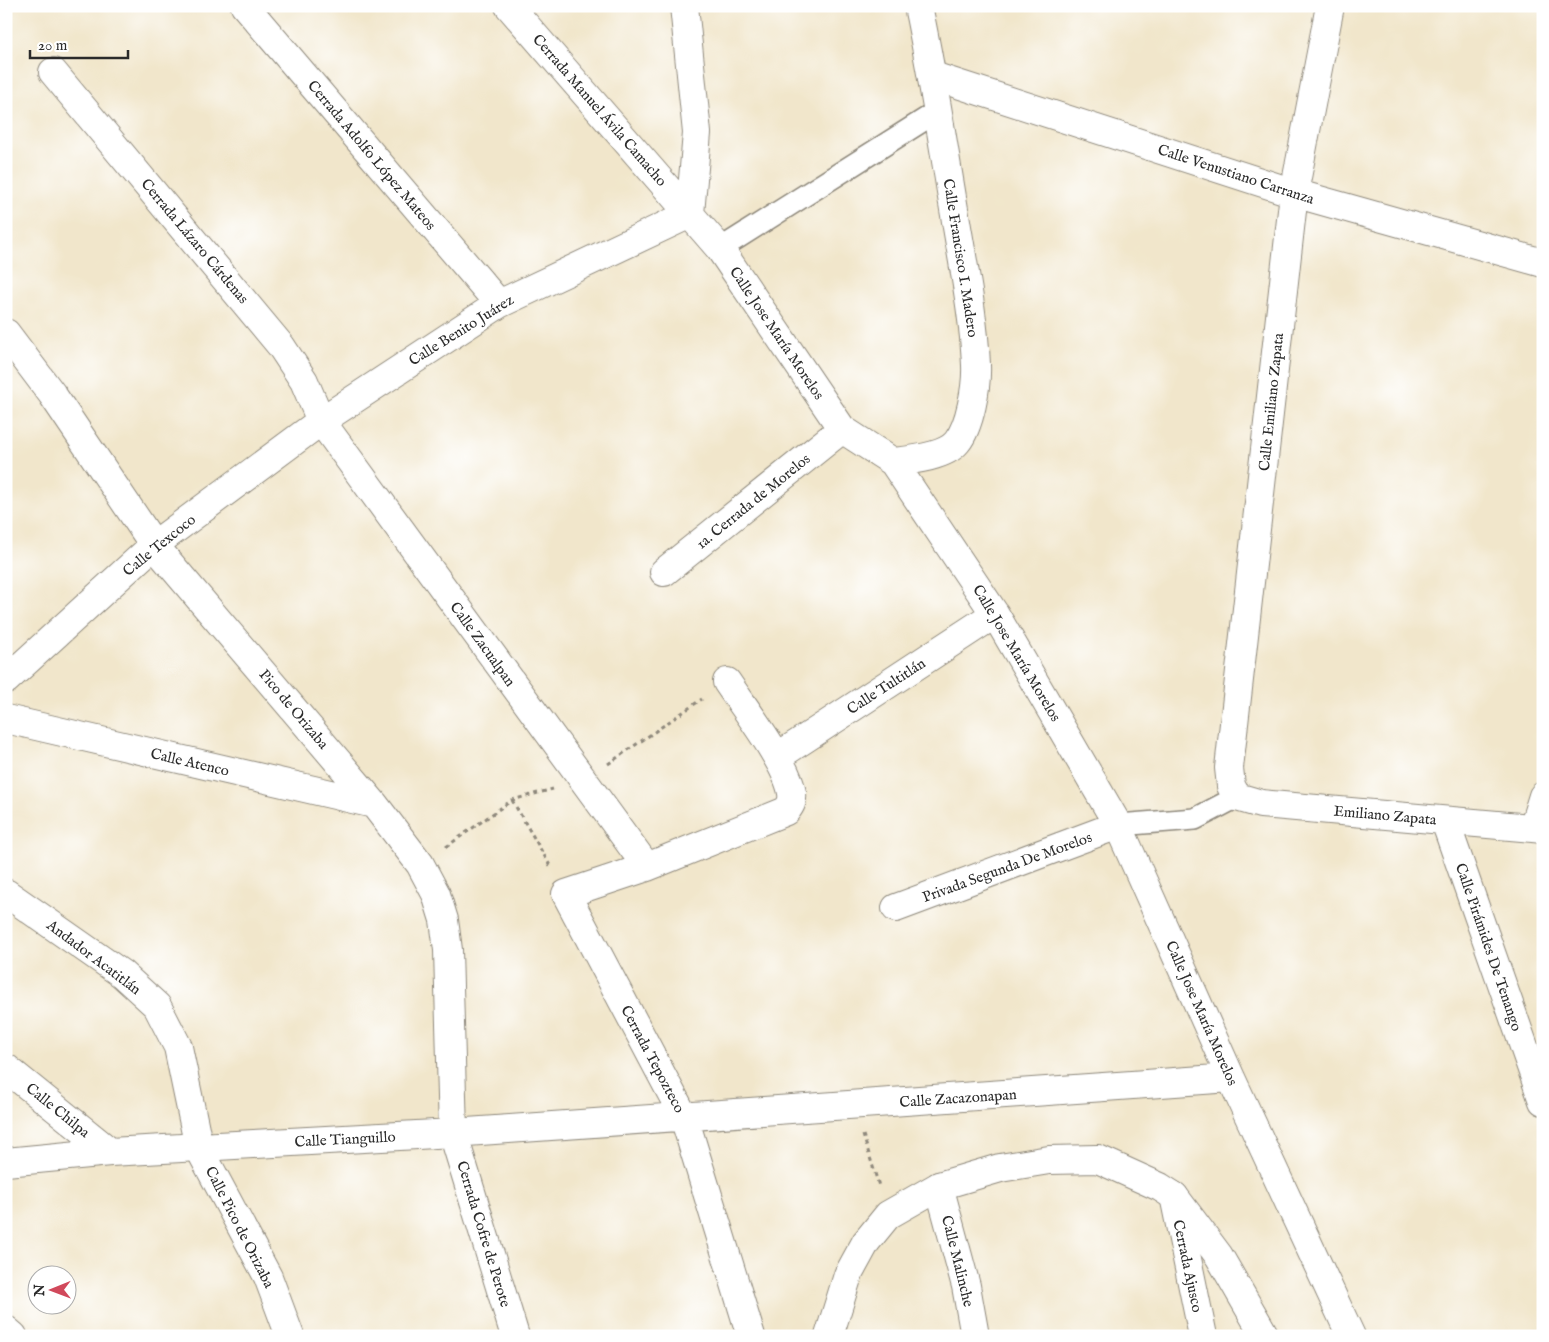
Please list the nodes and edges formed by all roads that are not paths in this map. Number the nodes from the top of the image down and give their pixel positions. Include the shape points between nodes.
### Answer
1 (245, 6) edge
2 (509, 6) edge
3 (684, 6) edge
4 (918, 6) edge
5 (1330, 6) edge
6 (53, 72) dead end
7 (933, 76) junction
8 (938, 111) junction
9 (1294, 193) junction
10 (690, 214) junction
11 (720, 249) junction
12 (1543, 263) edge
13 (499, 304) junction
14 (6, 333) edge
15 (321, 421) junction
16 (842, 429) junction
17 (893, 462) junction
18 (154, 545) junction
19 (664, 572) dead end
20 (995, 614) junction
21 (6, 680) edge
22 (727, 682) road end
23 (6, 719) edge
24 (777, 757) junction
25 (1543, 796) edge
26 (1237, 797) junction
27 (374, 804) junction
28 (1445, 821) junction
29 (1118, 825) junction
30 (1538, 829) edge
31 (648, 867) junction
32 (6, 894) edge
33 (896, 908) dead end
34 (6, 1068) edge
35 (1231, 1078) junction
36 (1543, 1101) edge
37 (684, 1117) junction
38 (453, 1133) junction
39 (199, 1148) junction
40 (110, 1152) junction
41 (6, 1162) edge
42 (939, 1186) junction
43 (1174, 1196) junction
44 (6, 1330) edge
45 (13, 1336) edge
46 (290, 1336) edge
47 (515, 1336) edge
48 (750, 1336) edge
49 (829, 1336) edge
50 (975, 1336) edge
51 (1203, 1336) edge
52 (1265, 1336) edge
53 (1351, 1336) edge

1 - 13 street, Cerrada Adolfo López Mateos
2 - 10 street, Cerrada Manuel Ávila Camacho
3 - 10 street via 698,133
4 - 7 street, Calle Francisco I. Madero
5 - 9 street, Calle Emiliano Zapata
6 - 15 street, Cerrada Lázaro Cárdenas via 281,346 304,381
7 - 8 street, Calle Francisco I. Madero
7 - 9 street, Calle Venustiano Carranza
8 - 11 street
8 - 17 street, Calle Francisco I. Madero via 965,273 976,366 974,393 968,420 957,442 938,453
9 - 12 street, Calle Venustiano Carranza
9 - 26 street, Calle Emiliano Zapata via 1229,768 1231,786
10 - 11 street, Calle Jose María Morelos
10 - 13 street, Calle Benito Juárez
11 - 16 street, Calle Jose María Morelos
13 - 15 street, Calle Benito Juárez
14 - 18 street, Pico de Orizaba via 52,394
15 - 18 street, Calle Texcoco
15 - 31 street, Calle Zacualpan
16 - 17 street, Calle Jose María Morelos
16 - 19 street, 1a. Cerrada de Morelos
17 - 20 street, Calle Jose María Morelos
18 - 21 street, Calle Texcoco
18 - 27 street, Pico de Orizaba
20 - 24 street, Calle Tultitlán
20 - 29 street, Calle Jose María Morelos
22 - 24 street
23 - 27 street, Calle Atenco
24 - 31 street via 792,792 792,804 786,811
25 - 30 street
26 - 28 street, Emiliano Zapata via 1261,804
26 - 29 street via 1195,819
27 - 38 street, Pico de Orizaba via 420,864 436,894 444,920 448,950
28 - 30 street, Emiliano Zapata
28 - 36 street, Calle Pirámides De Tenango
29 - 33 street, Privada Segunda De Morelos
29 - 35 street, Calle Jose María Morelos
31 - 37 street, Cerrada Tepozteco via 566,894
32 - 39 street, Andador Acatitlán via 122,974 157,1006 178,1047
34 - 40 street, Calle Chilpa
35 - 37 street, Calle Zacazonapan
35 - 53 street, Calle Jose María Morelos
37 - 38 street, Calle Tianguillo
37 - 48 street, Cerrada Tepozteco
38 - 39 street, Calle Tianguillo
38 - 47 street, Cerrada Cofre de Perote
39 - 40 street, Calle Tianguillo
39 - 46 street, Calle Pico de Orizaba via 268,1277
40 - 41 street, Calle Tianguillo
42 - 43 street via 1000,1168 1049,1160 1098,1160
42 - 49 street via 888,1215 866,1242 848,1275
42 - 50 street, Calle Malinche via 966,1286
43 - 51 street, Cerrada Ajusco
43 - 52 street via 1219,1256
44 - 45 street

